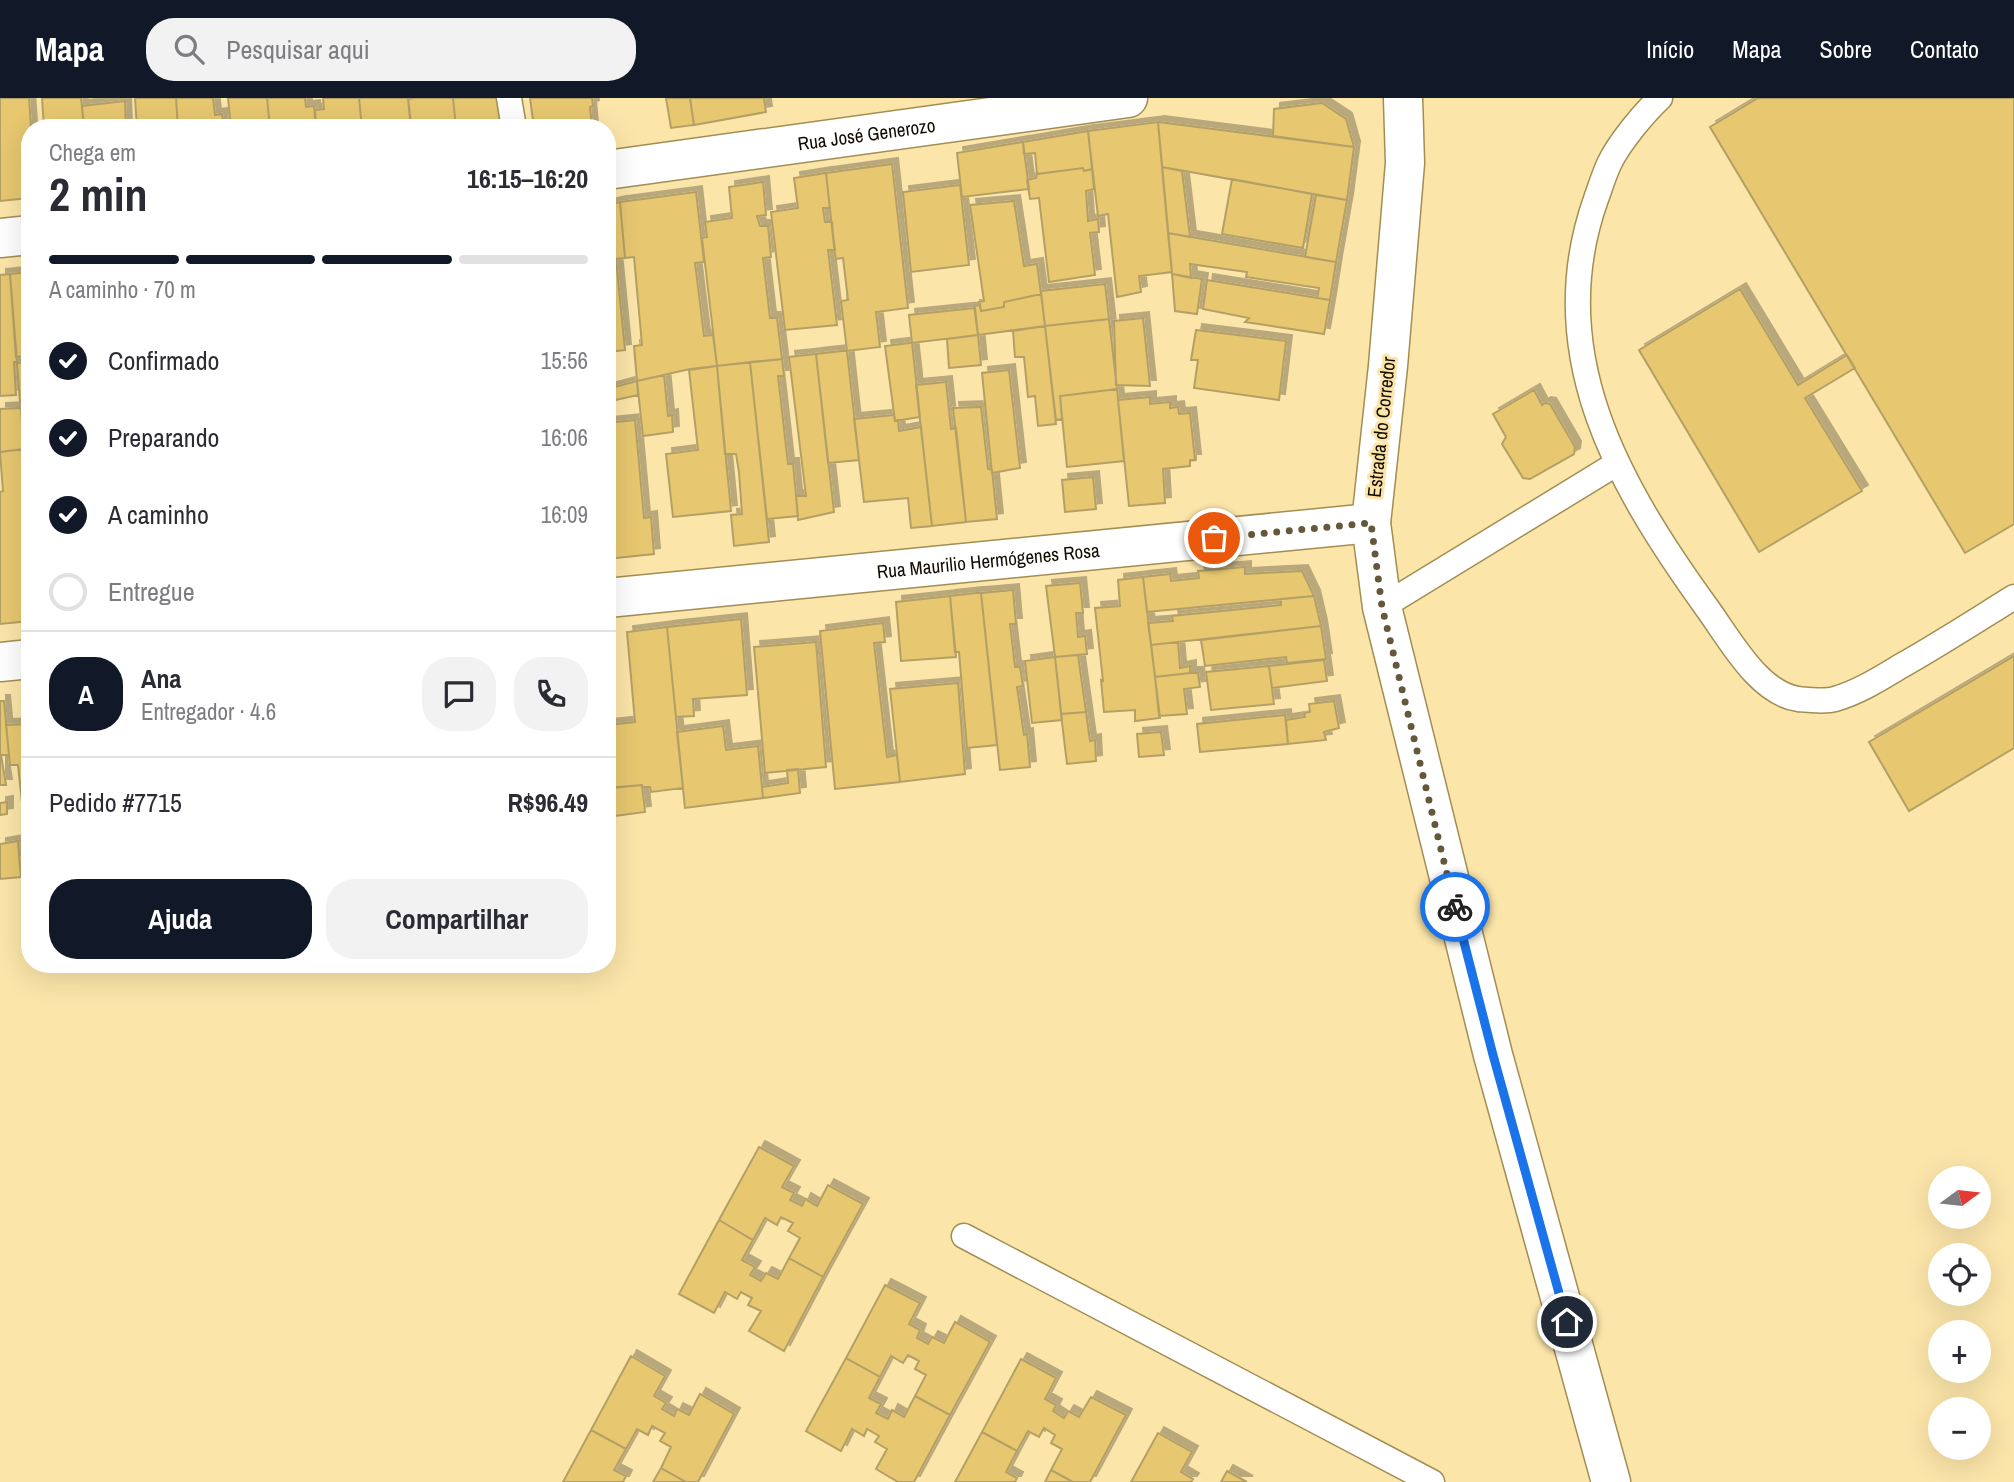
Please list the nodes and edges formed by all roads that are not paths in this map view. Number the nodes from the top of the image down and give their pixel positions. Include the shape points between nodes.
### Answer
1 (509, 98) edge
2 (1128, 98) edge
3 (1403, 98) edge
4 (1660, 98) edge
5 (512, 119) edge
6 (616, 169) edge
7 (21, 236) edge
8 (0, 238) edge
9 (1616, 464) junction
10 (1371, 523) junction
11 (616, 597) edge
12 (2014, 597) edge
13 (1382, 607) junction
14 (21, 660) edge
15 (0, 662) edge
16 (1533, 1199) junction
17 (964, 1236) dead end
18 (1432, 1482) edge
19 (1611, 1482) edge
20 (1634, 1482) edge

1 - 5 lane
2 - 6 main road, Rua José Generozo
3 - 10 main road, Estrada do Corredor via 1405,163
4 - 9 lane via 1609,163 1586,228 1578,287 1580,355
7 - 8 main road
9 - 12 lane via 1677,566 1742,658 1766,684 1796,699 1833,700 1872,683
9 - 13 lane
10 - 11 main road, Rua Maurilio Hermógenes Rosa
10 - 13 main road, Estrada do Corredor
13 - 16 main road, Estrada do Corredor via 1461,931
14 - 15 main road
16 - 19 main road, Estrada do Corredor
16 - 20 main road, Estrada do Corredor via 1572,1269
17 - 18 lane

